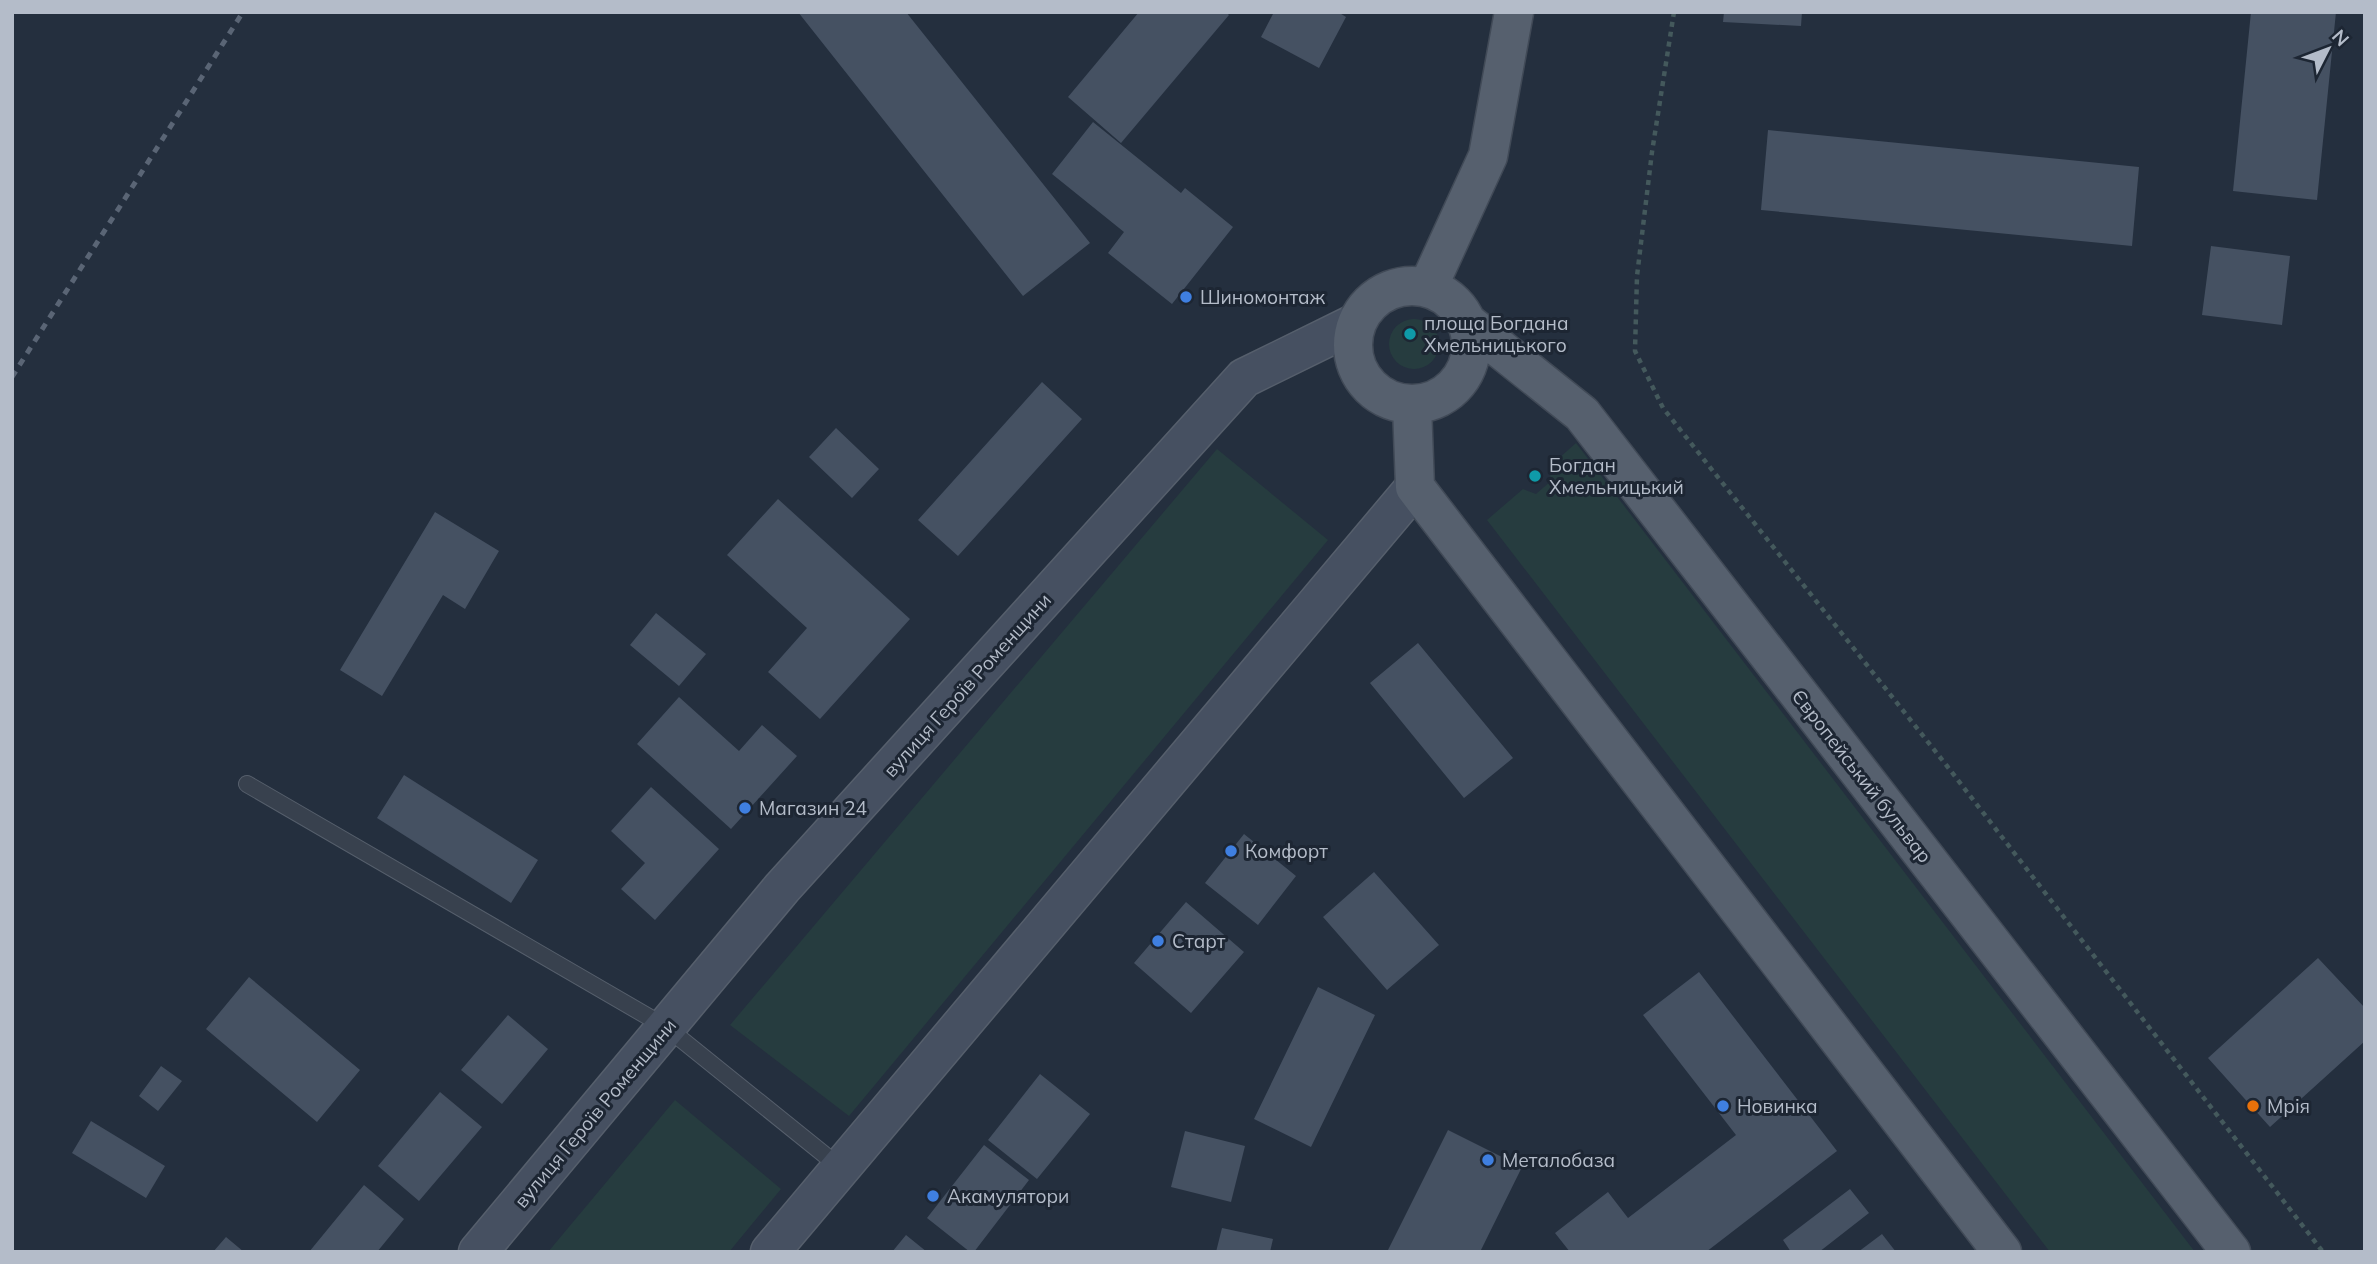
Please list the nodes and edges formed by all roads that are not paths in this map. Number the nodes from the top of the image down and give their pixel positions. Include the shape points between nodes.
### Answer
1 (1514, 12) edge
2 (1427, 287) junction
3 (1356, 323) junction
4 (1469, 324) junction
5 (1412, 406) junction
6 (1415, 487) junction
7 (247, 784) dead end
8 (666, 1027) junction
9 (841, 1168) junction
10 (478, 1252) edge
11 (770, 1252) edge
12 (2002, 1252) edge
13 (2231, 1252) edge

1 - 2 main road via 1488,156
2 - 3 main road via 1399,286 1373,299
2 - 4 main road via 1453,301
3 - 5 main road via 1352,352 1362,379 1383,399
3 - 8 street, вулиця Героїв Роменщини via 1244,378 782,888
4 - 5 main road via 1473,353 1462,381 1440,399
4 - 13 main road, Європейський бульвар via 1582,414
5 - 6 main road
6 - 9 street
6 - 12 main road
7 - 8 lane
8 - 9 lane
8 - 10 street, вулиця Героїв Роменщини
9 - 11 street

